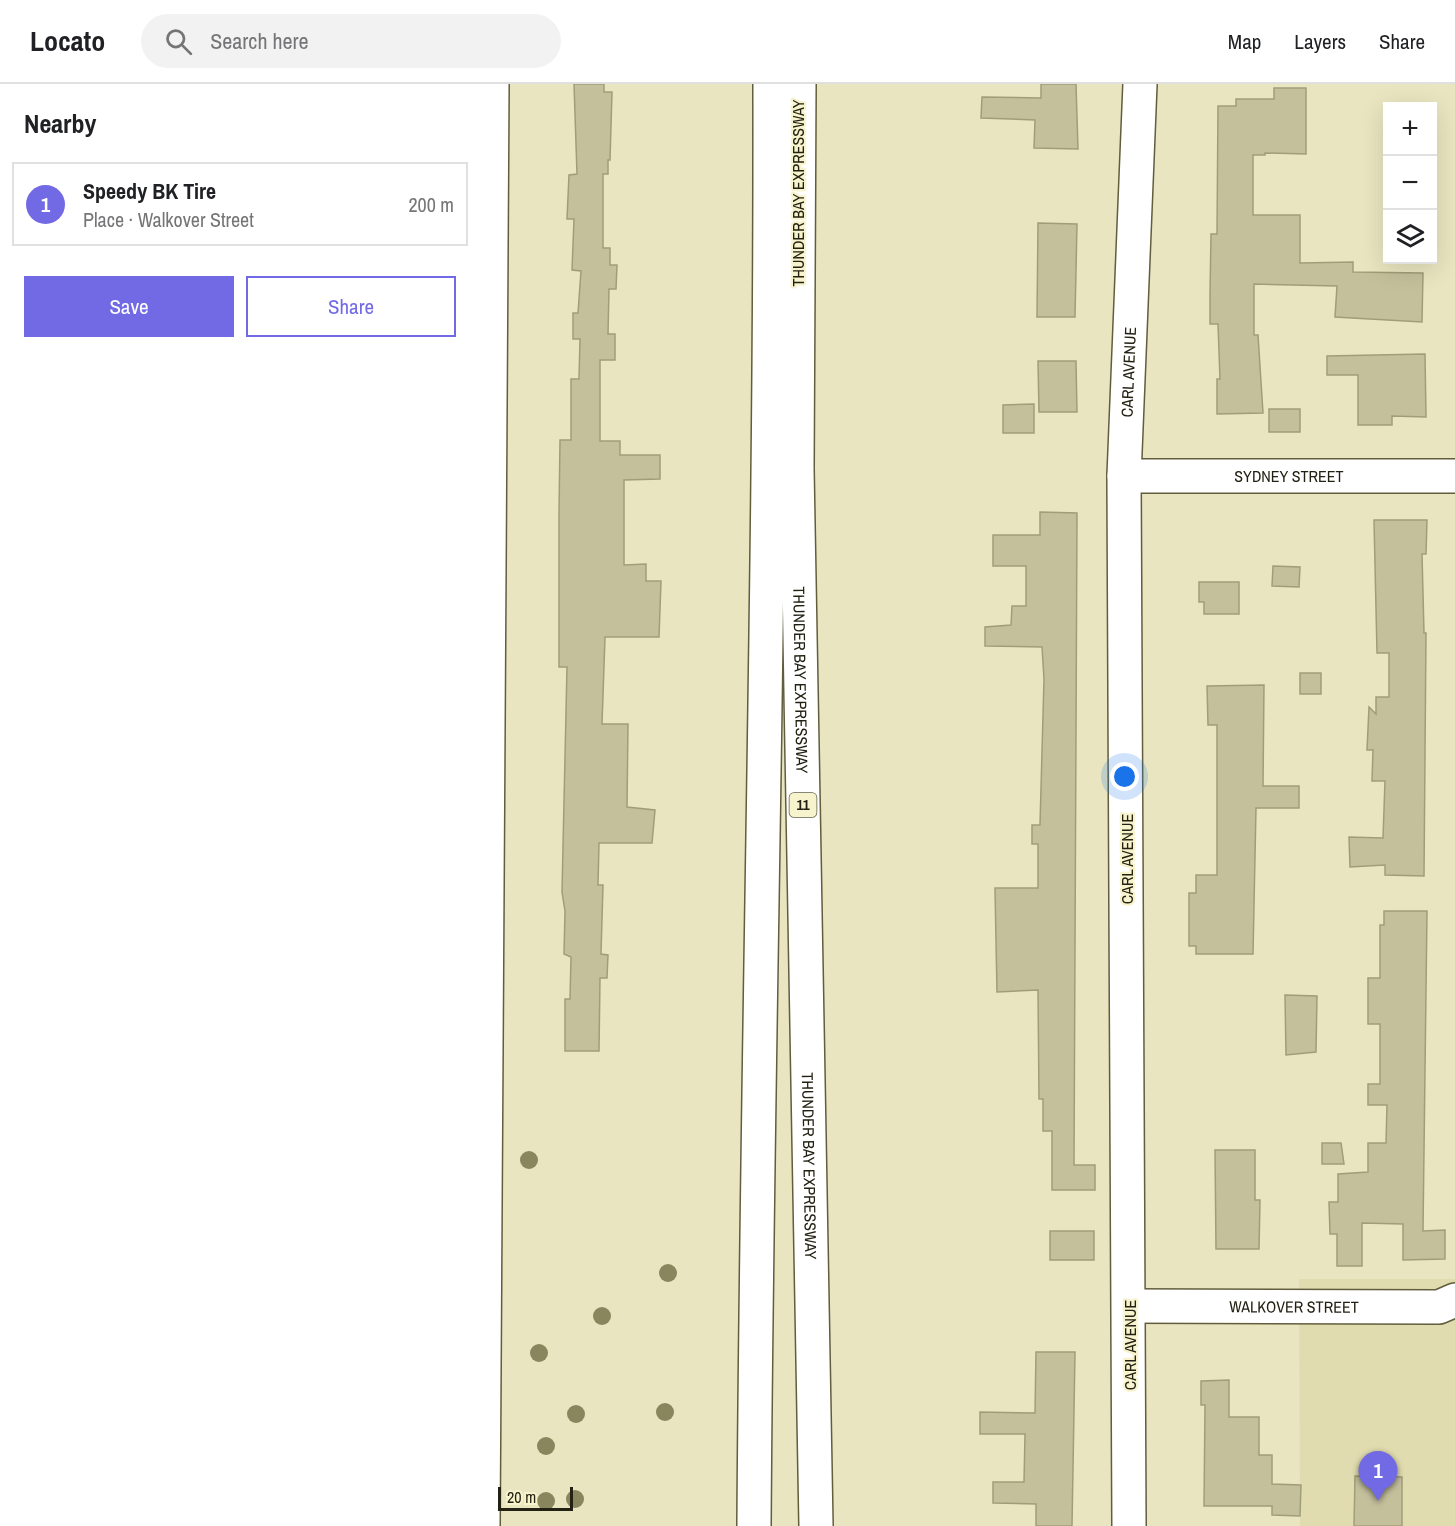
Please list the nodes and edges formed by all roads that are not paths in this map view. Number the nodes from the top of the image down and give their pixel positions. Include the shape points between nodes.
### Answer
1 (492, 84) edge
2 (770, 84) edge
3 (799, 84) edge
4 (1140, 84) edge
5 (1124, 476) junction
6 (1455, 476) edge
7 (1455, 1300) edge
8 (1130, 1306) junction
9 (482, 1310) edge
10 (483, 1526) edge
11 (754, 1526) edge
12 (816, 1526) edge
13 (1129, 1526) edge

1 - 9 main road
2 - 11 main road, THUNDER BAY EXPRESSWAY
3 - 12 main road, THUNDER BAY EXPRESSWAY / 11 via 796,470
4 - 5 main road, CARL AVENUE
5 - 6 main road, SYDNEY STREET
5 - 8 main road, CARL AVENUE
7 - 8 main road, WALKOVER STREET via 1439,1307
8 - 13 main road, CARL AVENUE
9 - 10 main road

